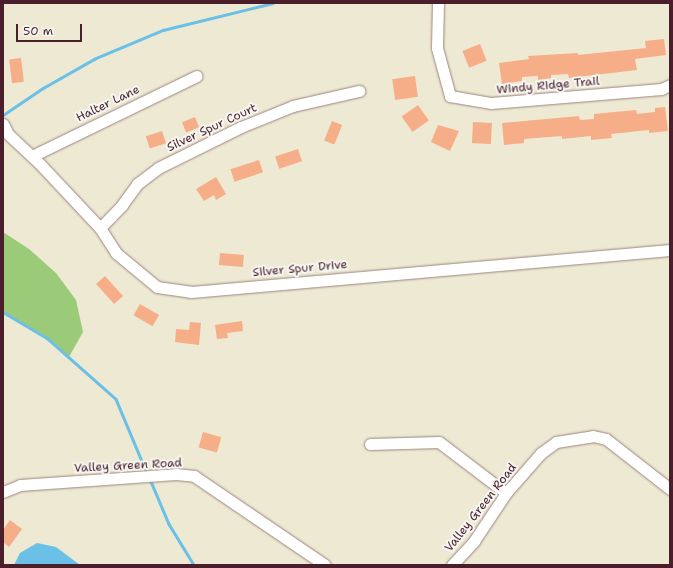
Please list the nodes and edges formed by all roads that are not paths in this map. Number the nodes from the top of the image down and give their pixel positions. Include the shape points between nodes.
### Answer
1 (438, 3) edge
2 (196, 76) dead end
3 (670, 85) edge
4 (359, 91) dead end
5 (3, 124) edge
6 (32, 156) junction
7 (100, 228) junction
8 (670, 250) edge
9 (370, 444) dead end
10 (670, 489) edge
11 (3, 492) edge
12 (506, 493) junction
13 (325, 565) edge
14 (452, 565) edge

1 - 3 street, Windy Ridge Trail via 437,48 450,96 491,104 661,89
2 - 6 street, Halter Lane
4 - 7 street, Silver Spur Court via 293,106 241,127 158,168 137,184 122,206
5 - 6 street, Silver Spur Drive via 8,134
6 - 7 street, Silver Spur Drive
7 - 8 street, Silver Spur Drive via 116,253 157,287 191,292
9 - 12 street via 439,442
10 - 12 street, Valley Green Road via 606,439 593,436 556,442 541,453
11 - 13 street, Valley Green Road via 20,485 176,474 194,476
12 - 14 street, Valley Green Road via 474,541

